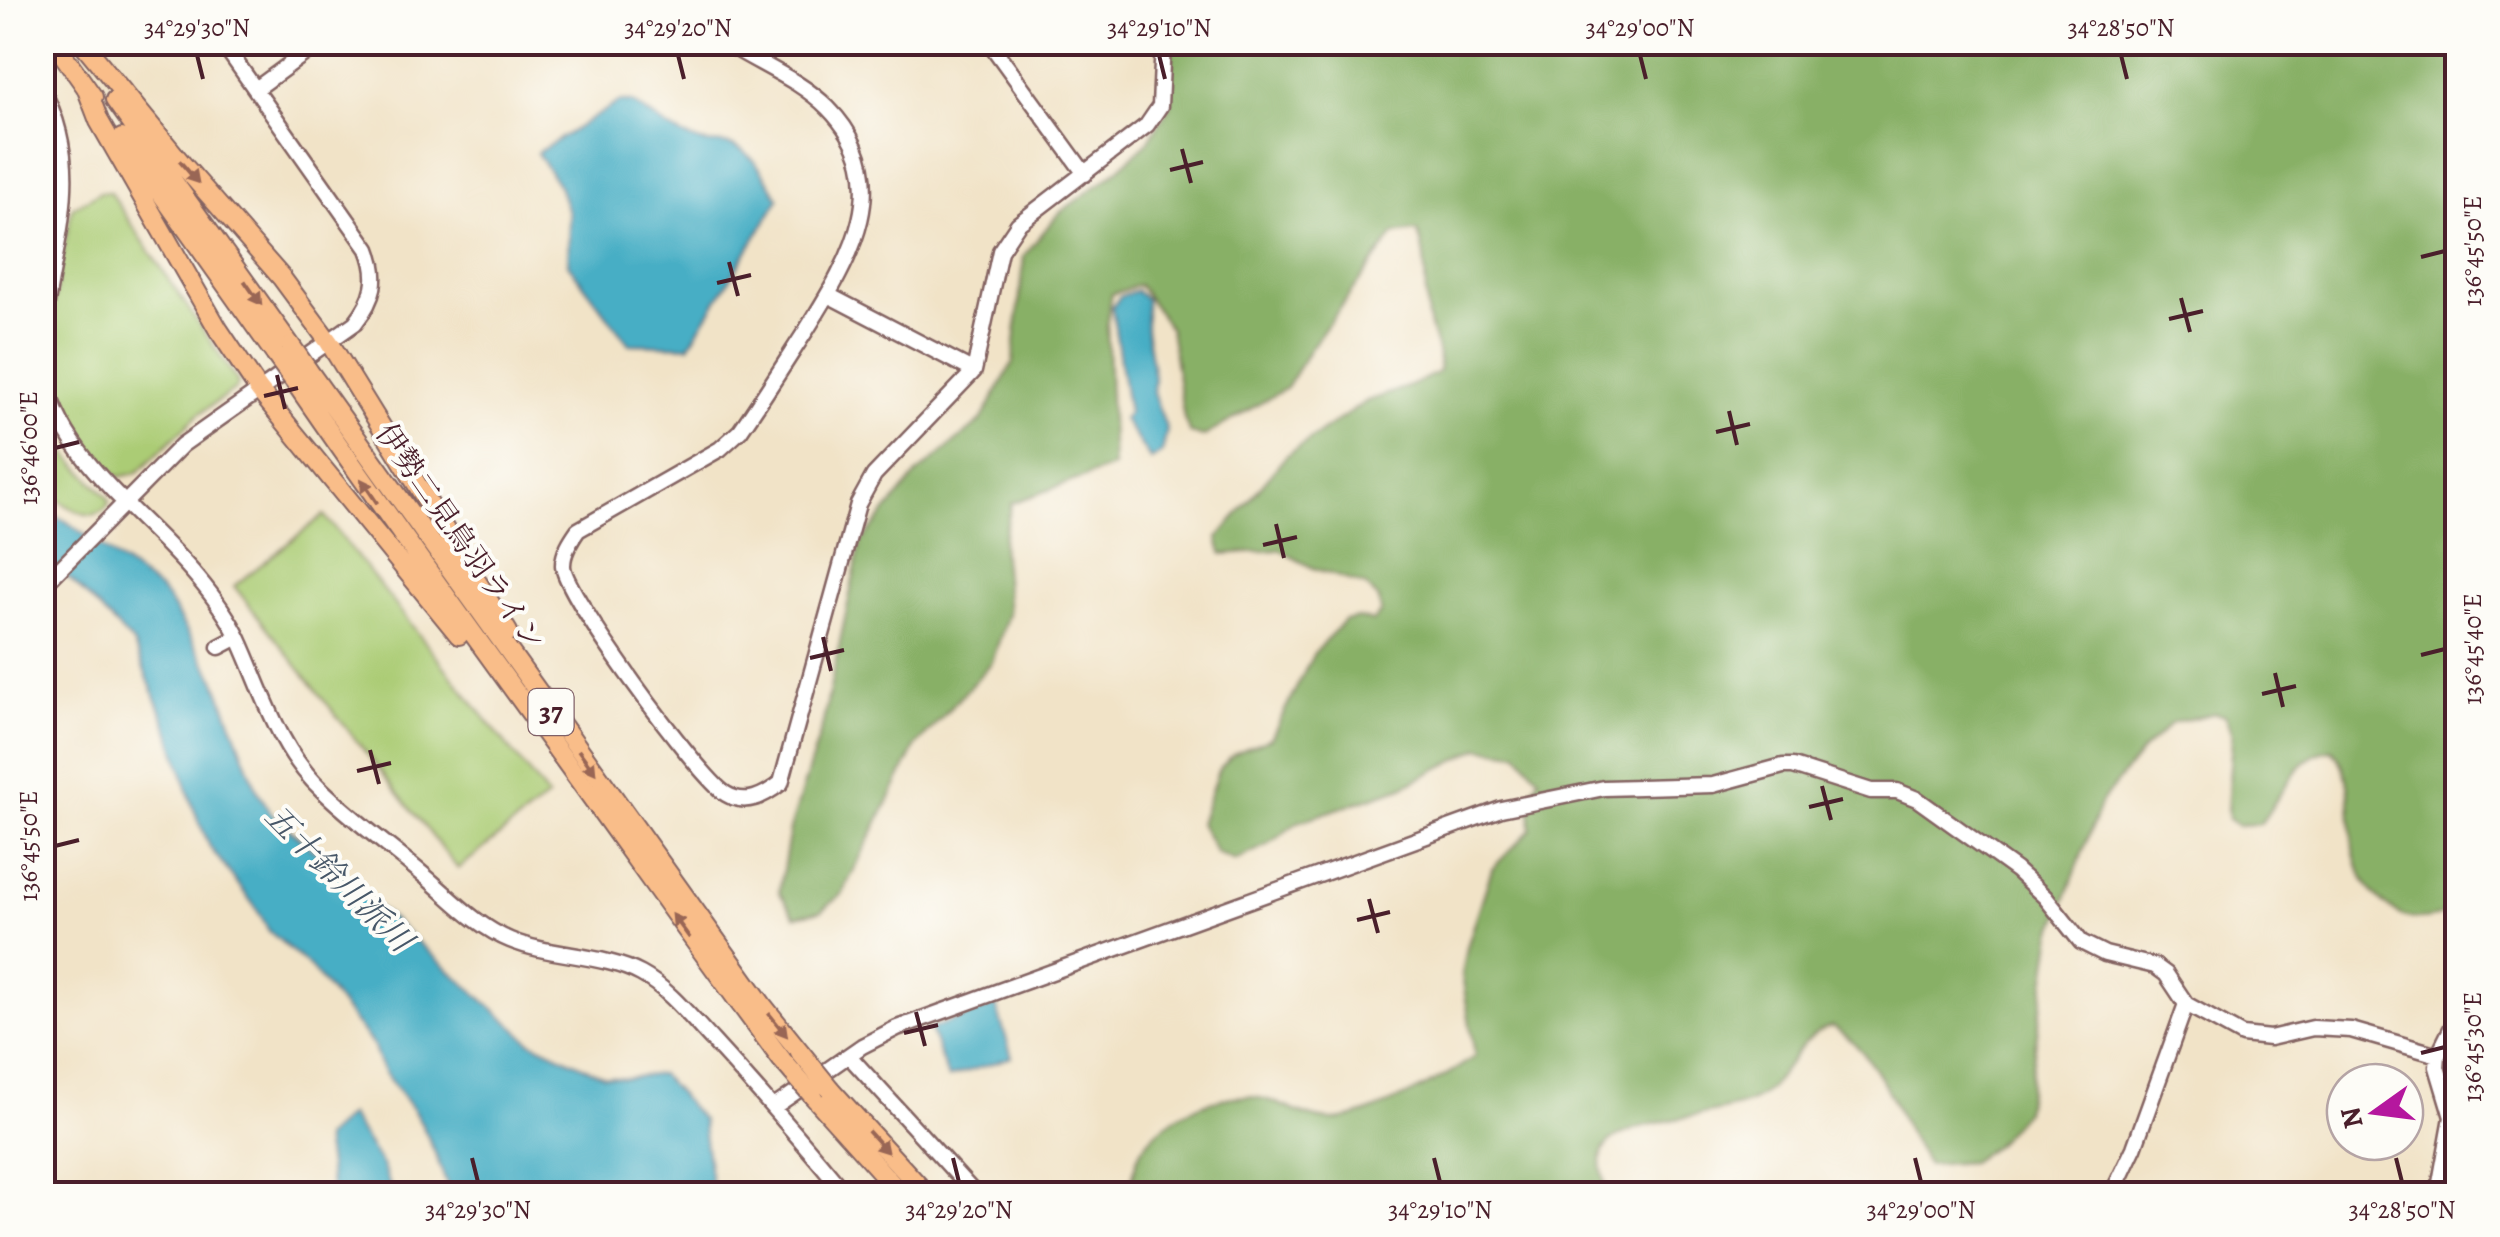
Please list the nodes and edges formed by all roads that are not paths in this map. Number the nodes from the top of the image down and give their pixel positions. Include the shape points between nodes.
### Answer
1 (54, 42) edge
2 (74, 42) edge
3 (82, 42) edge
4 (222, 42) edge
5 (320, 42) edge
6 (725, 42) edge
7 (989, 42) edge
8 (1163, 42) edge
9 (86, 87) junction
10 (42, 89) edge
11 (256, 89) junction
12 (1085, 174) junction
13 (828, 296) junction
14 (329, 342) junction
15 (42, 344) edge
16 (283, 350) junction
17 (42, 368) edge
18 (974, 371) junction
19 (300, 374) junction
20 (259, 390) junction
21 (126, 503) junction
22 (43, 586) edge
23 (238, 637) junction
24 (219, 647) dead end
25 (530, 683) junction
26 (560, 753) junction
27 (2186, 1004) junction
28 (2458, 1015) edge
29 (2438, 1055) junction
30 (791, 1056) junction
31 (850, 1057) junction
32 (822, 1092) junction
33 (774, 1107) junction
34 (2452, 1160) edge
35 (2458, 1181) edge
36 (846, 1194) edge
37 (901, 1194) edge
38 (926, 1194) edge
39 (975, 1194) edge
40 (2112, 1194) edge
41 (2438, 1194) edge
42 (2454, 1194) edge

1 - 9 main road, 伊勢二見鳥羽ライン / 37
2 -> 16 main road, 伊勢二見鳥羽ライン / 37
3 -> 14 main road via 282,276
4 - 11 street
5 - 11 street
6 - 13 street via 815,96 857,156 864,199 859,234
7 - 12 street
8 - 12 street via 1160,106 1148,125
9 - 16 main road, 伊勢二見鳥羽ライン / 37
9 - 20 main road via 99,121
10 - 15 street via 64,141 66,172
11 - 14 street via 374,264 369,304
12 - 18 street via 1018,224 1000,251
13 - 18 street
13 - 18 street via 740,432 578,530 563,566 606,642 726,794 742,800 781,784 858,504 874,475
14 - 20 street
14 - 25 main road via 511,638
16 - 19 main road, 伊勢二見鳥羽ライン / 37, bridge
17 - 21 street via 77,451
19 - 25 main road, 伊勢二見鳥羽ライン / 37
26 -> 19 main road, 伊勢二見鳥羽ライン / 37 via 392,524
20 - 21 street via 182,445
20 - 26 main road
21 - 22 street
21 - 23 street via 194,573
23 - 24 street
23 - 33 street via 270,715 319,788 494,933 642,974 677,1002
25 -> 30 main road, 伊勢二見鳥羽ライン / 37 via 763,1006
30 -> 26 main road, 伊勢二見鳥羽ライン / 37 via 684,930
27 - 29 street via 2242,1035 2351,1030
27 - 31 street via 2155,966 2080,942 2016,870 1917,799 1783,766 1713,785 1604,788 1502,809 908,1024
27 - 40 street
28 - 29 street
29 - 34 street via 2452,1117
30 - 32 main road, 伊勢二見鳥羽ライン / 37, bridge
31 - 33 street
31 - 39 street
32 - 37 main road, 伊勢二見鳥羽ライン / 37
32 -> 38 main road, 伊勢二見鳥羽ライン / 37
33 - 36 street
34 - 41 street
35 - 42 street

